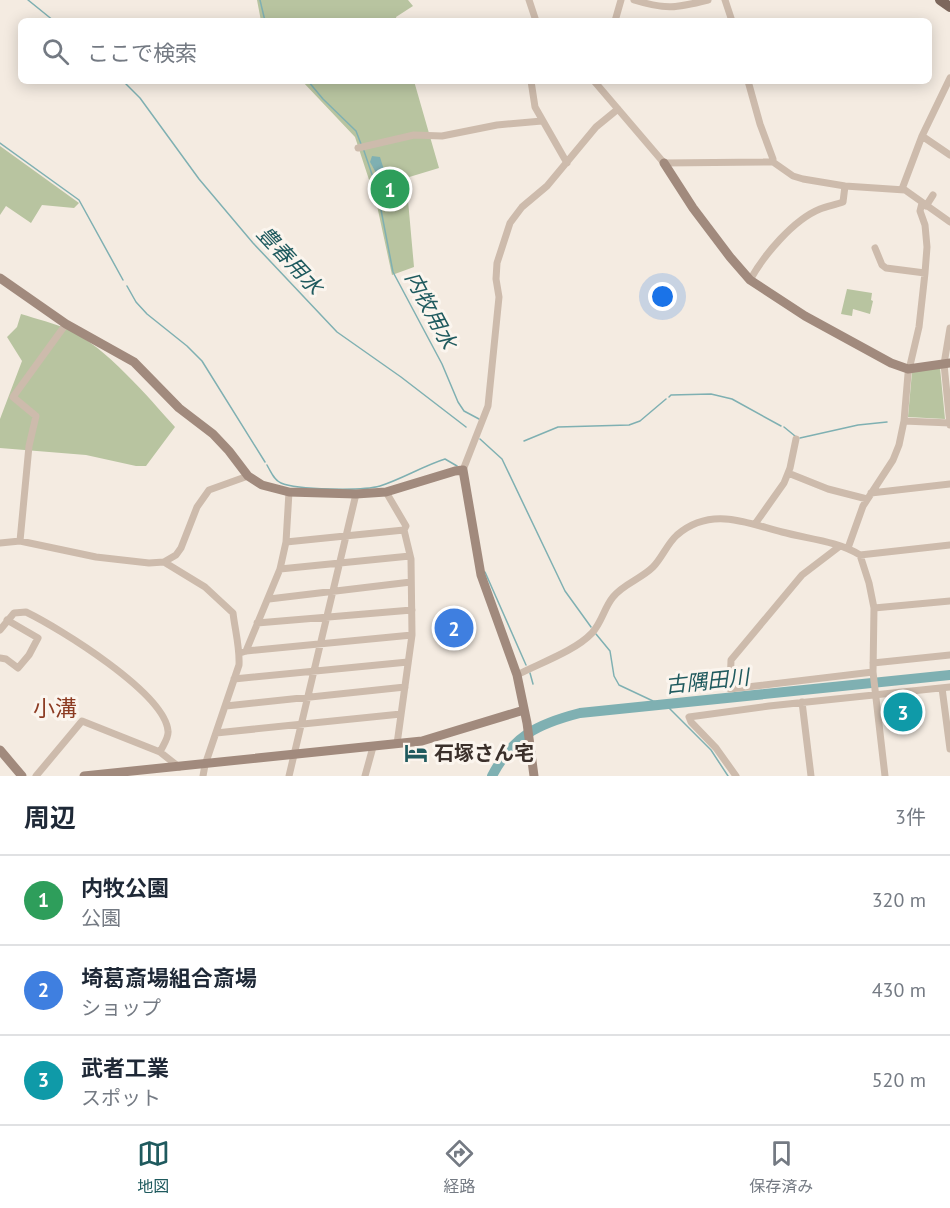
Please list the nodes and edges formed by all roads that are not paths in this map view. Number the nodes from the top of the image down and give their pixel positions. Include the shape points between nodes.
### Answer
1 (529, 0) edge
2 (621, 0) edge
3 (634, 0) edge
4 (708, 0) edge
5 (725, 0) edge
6 (939, 0) edge
7 (950, 7) edge
8 (535, 18) edge
9 (616, 18) edge
10 (731, 18) edge
11 (949, 82) edge
12 (531, 84) edge
13 (599, 84) edge
14 (749, 84) edge
15 (618, 109) junction
16 (542, 121) junction
17 (922, 136) junction
18 (360, 147) dead end
19 (950, 155) edge
20 (773, 162) junction
21 (567, 163) junction
22 (664, 164) junction
23 (845, 186) junction
24 (902, 189) junction
25 (933, 195) dead end
26 (924, 204) junction
27 (950, 222) edge
28 (875, 248) dead end
29 (925, 273) junction
30 (0, 278) edge
31 (750, 280) junction
32 (66, 324) junction
33 (950, 328) edge
34 (947, 364) edge
35 (909, 369) junction
36 (904, 421) junction
37 (950, 424) edge
38 (796, 439) dead end
39 (463, 470) junction
40 (788, 473) junction
41 (248, 476) junction
42 (950, 484) edge
43 (289, 492) junction
44 (386, 492) junction
45 (356, 494) junction
46 (869, 496) junction
47 (755, 524) junction
48 (404, 530) junction
49 (346, 536) junction
50 (20, 541) junction
51 (286, 542) junction
52 (0, 543) edge
53 (950, 545) edge
54 (840, 546) junction
55 (848, 548) junction
56 (860, 555) junction
57 (410, 556) junction
58 (164, 562) junction
59 (340, 563) junction
60 (280, 569) junction
61 (411, 582) junction
62 (333, 591) junction
63 (268, 598) junction
64 (950, 601) edge
65 (874, 608) junction
66 (412, 610) junction
67 (327, 617) junction
68 (7, 620) junction
69 (257, 623) junction
70 (0, 630) edge
71 (412, 635) junction
72 (321, 644) junction
73 (243, 652) junction
74 (950, 655) edge
75 (0, 658) edge
76 (408, 662) junction
77 (873, 663) junction
78 (315, 670) junction
79 (873, 672) junction
80 (517, 675) junction
81 (234, 679) junction
82 (405, 687) junction
83 (946, 688) edge
84 (875, 692) junction
85 (308, 697) junction
86 (802, 702) junction
87 (226, 706) junction
88 (524, 710) junction
89 (401, 714) junction
90 (302, 724) junction
91 (216, 733) junction
92 (398, 744) junction
93 (373, 747) junction
94 (950, 749) edge
95 (0, 750) edge
96 (160, 752) junction
97 (295, 755) junction
98 (205, 765) junction
99 (179, 767) junction
100 (22, 776) edge
101 (36, 776) edge
102 (84, 776) edge
103 (203, 776) edge
104 (290, 776) edge
105 (365, 776) edge
106 (534, 776) edge
107 (736, 776) edge
108 (811, 776) edge
109 (885, 776) edge

1 - 8 street
2 - 9 street
3 - 4 street via 672,9
5 - 10 street
6 - 7 main road
11 - 17 street
12 - 16 street
13 - 15 street
14 - 20 street
15 - 21 street via 596,127
15 - 22 street
16 - 18 street via 442,136 414,135
16 - 21 street
17 - 19 street
17 - 24 street
20 - 22 street
20 - 23 street via 793,176
21 - 39 street via 510,223 497,263 499,297 491,395
22 - 31 street
23 - 24 street
23 - 31 street via 843,202 819,209 797,224 763,258
24 - 26 street
25 - 26 street
26 - 27 street
26 - 29 street via 920,211 927,248
28 - 29 street via 886,268
29 - 35 street
30 - 32 street
31 - 35 street via 853,344
32 - 41 street via 134,362 179,408 213,434
32 - 50 street via 14,394 36,416 29,446
33 - 34 street
34 - 35 street
34 - 37 street
35 - 36 street
36 - 37 street
36 - 46 street via 893,460
38 - 40 street
39 - 44 street
39 - 80 street via 481,575
40 - 46 street via 828,489
40 - 47 street
41 - 43 street via 262,485
41 - 58 street via 209,490 197,507 181,548
42 - 46 street
43 - 45 street
43 - 51 street
44 - 45 street
44 - 48 street via 406,526
45 - 49 street
46 - 55 street
47 - 54 street
47 - 80 street via 725,518 687,528 672,540 653,567 611,598 600,623 585,639
48 - 49 street
48 - 57 street
49 - 51 street
49 - 59 street
50 - 52 street
50 - 58 street via 96,557
51 - 60 street
53 - 56 street
54 - 55 street
54 - 79 street via 802,575 731,660 730,689
55 - 56 street
56 - 65 street
57 - 59 street
57 - 61 street
58 - 73 street via 205,587 233,613 236,644
59 - 60 street
59 - 62 street
60 - 63 street
61 - 62 street
61 - 66 street
62 - 63 street
62 - 67 street
63 - 69 street
64 - 65 street
65 - 77 street
66 - 67 street
66 - 71 street
67 - 69 street
67 - 72 street
68 - 70 street
68 - 75 street via 38,638 18,668
68 - 96 street via 14,613 26,612 112,665 145,694 168,728
69 - 73 street
71 - 72 street
71 - 76 street
72 - 73 street
72 - 78 street
73 - 81 street
74 - 77 street
76 - 78 street
76 - 82 street
77 - 79 street
78 - 81 street
78 - 85 street
79 - 84 street
80 - 88 street
81 - 87 street
82 - 85 street
82 - 89 street
83 - 84 street
83 - 94 street
84 - 86 street
84 - 109 street
85 - 87 street
85 - 90 street
86 - 107 street via 689,717
86 - 108 street
87 - 91 street
88 - 92 street via 422,741
88 - 106 street
89 - 90 street
89 - 92 street
90 - 91 street
90 - 97 street
91 - 98 street
92 - 93 street
93 - 97 street
93 - 105 street
95 - 100 street
96 - 99 street
96 - 101 street via 82,722
97 - 98 street
97 - 104 street
98 - 99 street
98 - 103 street
99 - 102 street

